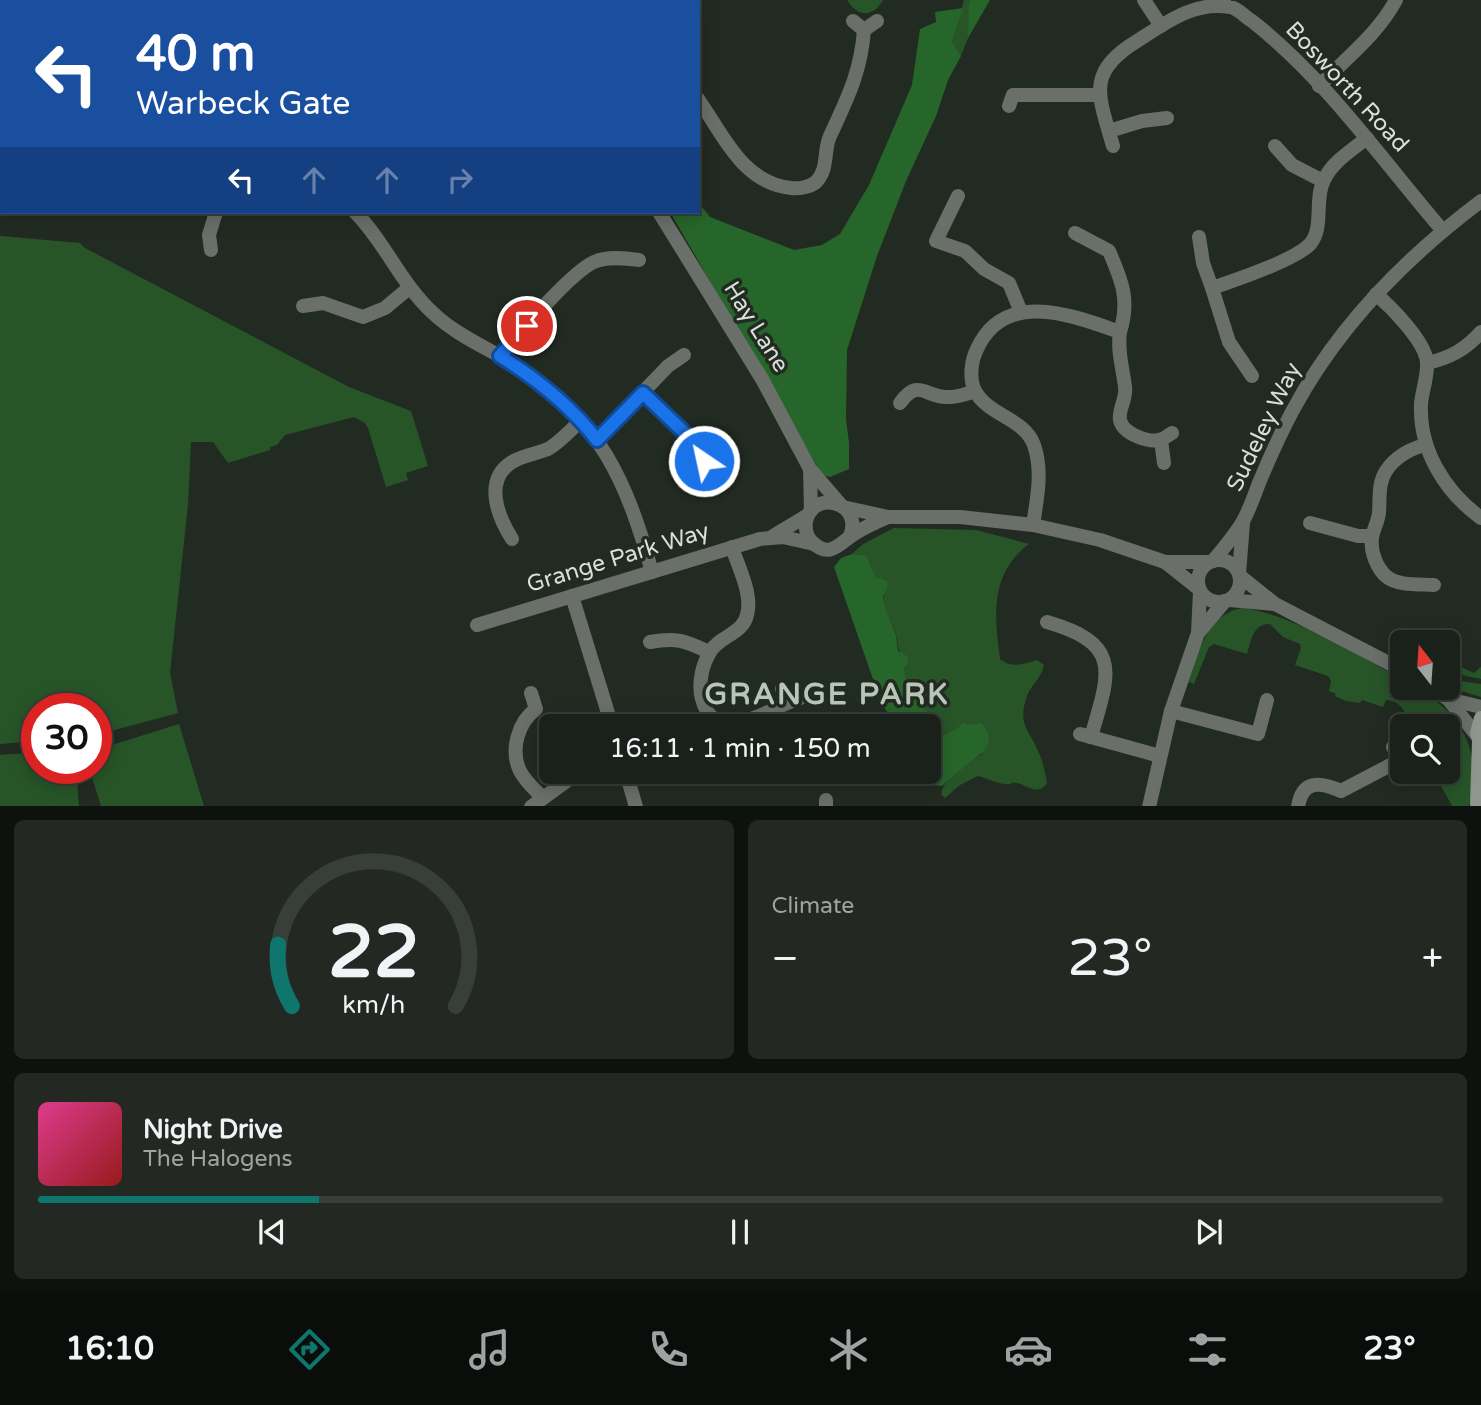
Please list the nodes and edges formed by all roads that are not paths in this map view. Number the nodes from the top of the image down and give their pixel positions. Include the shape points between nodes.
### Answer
1 (1144, 0) edge
2 (1396, 0) edge
3 (1235, 4) edge
4 (877, 21) dead end
5 (1161, 26) junction
6 (1319, 86) junction
7 (1011, 94) dead end
8 (1100, 95) junction
9 (700, 102) edge
10 (1167, 118) dead end
11 (1109, 131) junction
12 (1367, 138) junction
13 (1113, 146) dead end
14 (1275, 146) dead end
15 (1323, 181) junction
16 (958, 196) dead end
17 (1481, 201) edge
18 (215, 214) edge
19 (357, 214) edge
20 (660, 214) edge
21 (1443, 231) junction
22 (1075, 233) dead end
23 (1199, 237) dead end
24 (211, 250) dead end
25 (639, 260) dead end
26 (409, 288) junction
27 (1212, 288) junction
28 (1376, 294) junction
29 (303, 306) dead end
30 (1021, 312) junction
31 (1120, 332) junction
32 (1481, 332) edge
33 (684, 355) dead end
34 (500, 356) junction
35 (1427, 363) junction
36 (1252, 376) dead end
37 (975, 391) junction
38 (643, 393) junction
39 (900, 402) dead end
40 (581, 420) junction
41 (597, 440) junction
42 (1426, 445) junction
43 (1164, 463) dead end
44 (729, 468) dead end
45 (810, 468) junction
46 (708, 474) junction
47 (691, 478) dead end
48 (842, 506) junction
49 (810, 513) junction
50 (888, 517) junction
51 (1481, 518) edge
52 (1243, 522) junction
53 (1310, 523) dead end
54 (1033, 525) junction
55 (1372, 536) junction
56 (772, 537) junction
57 (850, 537) junction
58 (512, 539) dead end
59 (814, 544) junction
60 (732, 547) junction
61 (1212, 561) junction
62 (1165, 562) junction
63 (652, 572) junction
64 (1239, 575) junction
65 (1434, 585) dead end
66 (1200, 590) junction
67 (572, 596) junction
68 (1227, 601) junction
69 (1275, 604) junction
70 (1047, 622) dead end
71 (477, 625) dead end
72 (1198, 633) junction
73 (650, 642) dead end
74 (709, 652) junction
75 (1390, 664) edge
76 (531, 693) dead end
77 (814, 693) dead end
78 (1267, 700) dead end
79 (1449, 700) edge
80 (1455, 700) edge
81 (1481, 707) edge
82 (1171, 711) junction
83 (608, 714) edge
84 (1481, 718) edge
85 (1479, 741) edge
86 (1160, 756) junction
87 (1390, 762) edge
88 (562, 784) edge
89 (629, 784) edge
90 (537, 802) edge
91 (1478, 802) edge
92 (636, 806) edge
93 (1149, 806) edge
94 (1298, 806) edge

1 - 5 street
2 - 6 street via 1369,38
3 - 5 street, Bosworth Road via 1194,9
3 - 6 street, Bosworth Road
4 - 9 street via 859,25 862,53 855,82 829,138 824,170 811,185 775,185 748,170
5 - 8 street, Bosworth Road via 1114,57 1104,72
6 - 12 street, Bosworth Road
7 - 8 street
8 - 11 street
10 - 11 street
11 - 13 street
12 - 15 street via 1332,167
12 - 21 street, Bosworth Road
14 - 15 street via 1292,165
15 - 27 street via 1310,243 1287,258
16 - 30 street via 936,241 965,251 1009,283
17 - 21 street, Sudeley Way
18 - 24 street via 209,235
19 - 26 street
20 - 45 street, Hay Lane via 762,379
21 - 28 street, Sudeley Way
22 - 31 street via 1109,251 1126,301
23 - 27 street
25 - 34 street via 593,262
26 - 29 street via 385,308 363,317 323,303
26 - 34 street via 454,329
27 - 36 street via 1227,353
28 - 35 street via 1410,331
28 - 52 street, Sudeley Way via 1330,350 1300,397
30 - 31 street via 1068,315
30 - 37 street via 1001,322 982,340 972,369
31 - 43 street via 1126,393 1120,420 1128,432 1149,440 1166,436
32 - 35 street via 1457,353
33 - 38 street
34 - 40 street via 543,385
35 - 42 street via 1421,404
37 - 39 street via 949,398 916,389
37 - 54 street via 1021,427 1033,443 1039,480
38 - 41 street
38 - 46 street via 690,438
40 - 41 street
40 - 58 street via 550,447 514,460 501,472 495,499
41 - 63 street via 624,485
42 - 51 street via 1450,489
42 - 55 street via 1404,454 1385,473
44 - 46 street
45 - 48 street, Hay Lane
45 - 49 street, Hay Lane
46 - 47 street
48 - 49 street, Grange Park Way via 822,503
48 - 50 street, Grange Park Way
48 - 57 street via 850,514
49 - 56 street, Grange Park Way
49 - 59 street via 806,531
50 - 54 street, Grange Park Way via 960,517
50 - 57 street, Grange Park Way
52 - 61 street, Sudeley Way
52 - 64 street, Sudeley Way
53 - 55 street
54 - 62 street, Grange Park Way via 1100,540
55 - 65 street via 1375,559 1384,576
56 - 59 street, Grange Park Way
56 - 60 street, Grange Park Way
57 - 59 street, Grange Park Way via 831,549
60 - 63 street, Grange Park Way
60 - 74 street via 747,595 747,617
61 - 62 street, Grange Park Way
61 - 64 street via 1228,562
61 - 66 street via 1199,573
62 - 66 street, Grange Park Way
63 - 67 street, Grange Park Way
64 - 68 street via 1239,589
64 - 69 street
66 - 68 street via 1212,601
66 - 72 street
67 - 71 street, Grange Park Way
67 - 83 street
68 - 69 street
68 - 72 street
69 - 75 street
70 - 86 street via 1082,635 1105,661 1107,677 1085,735
72 - 82 street
73 - 74 street via 676,639
74 - 77 street via 701,693 709,713 718,720 744,722 785,696
76 - 90 street via 541,714 528,715 519,729 517,758
78 - 82 street via 1258,734
79 - 85 street
80 - 81 street
82 - 86 street
84 - 85 main road
85 - 91 main road
86 - 93 street
87 - 94 street via 1341,791 1312,785 1302,793
88 - 90 street
89 - 92 street

